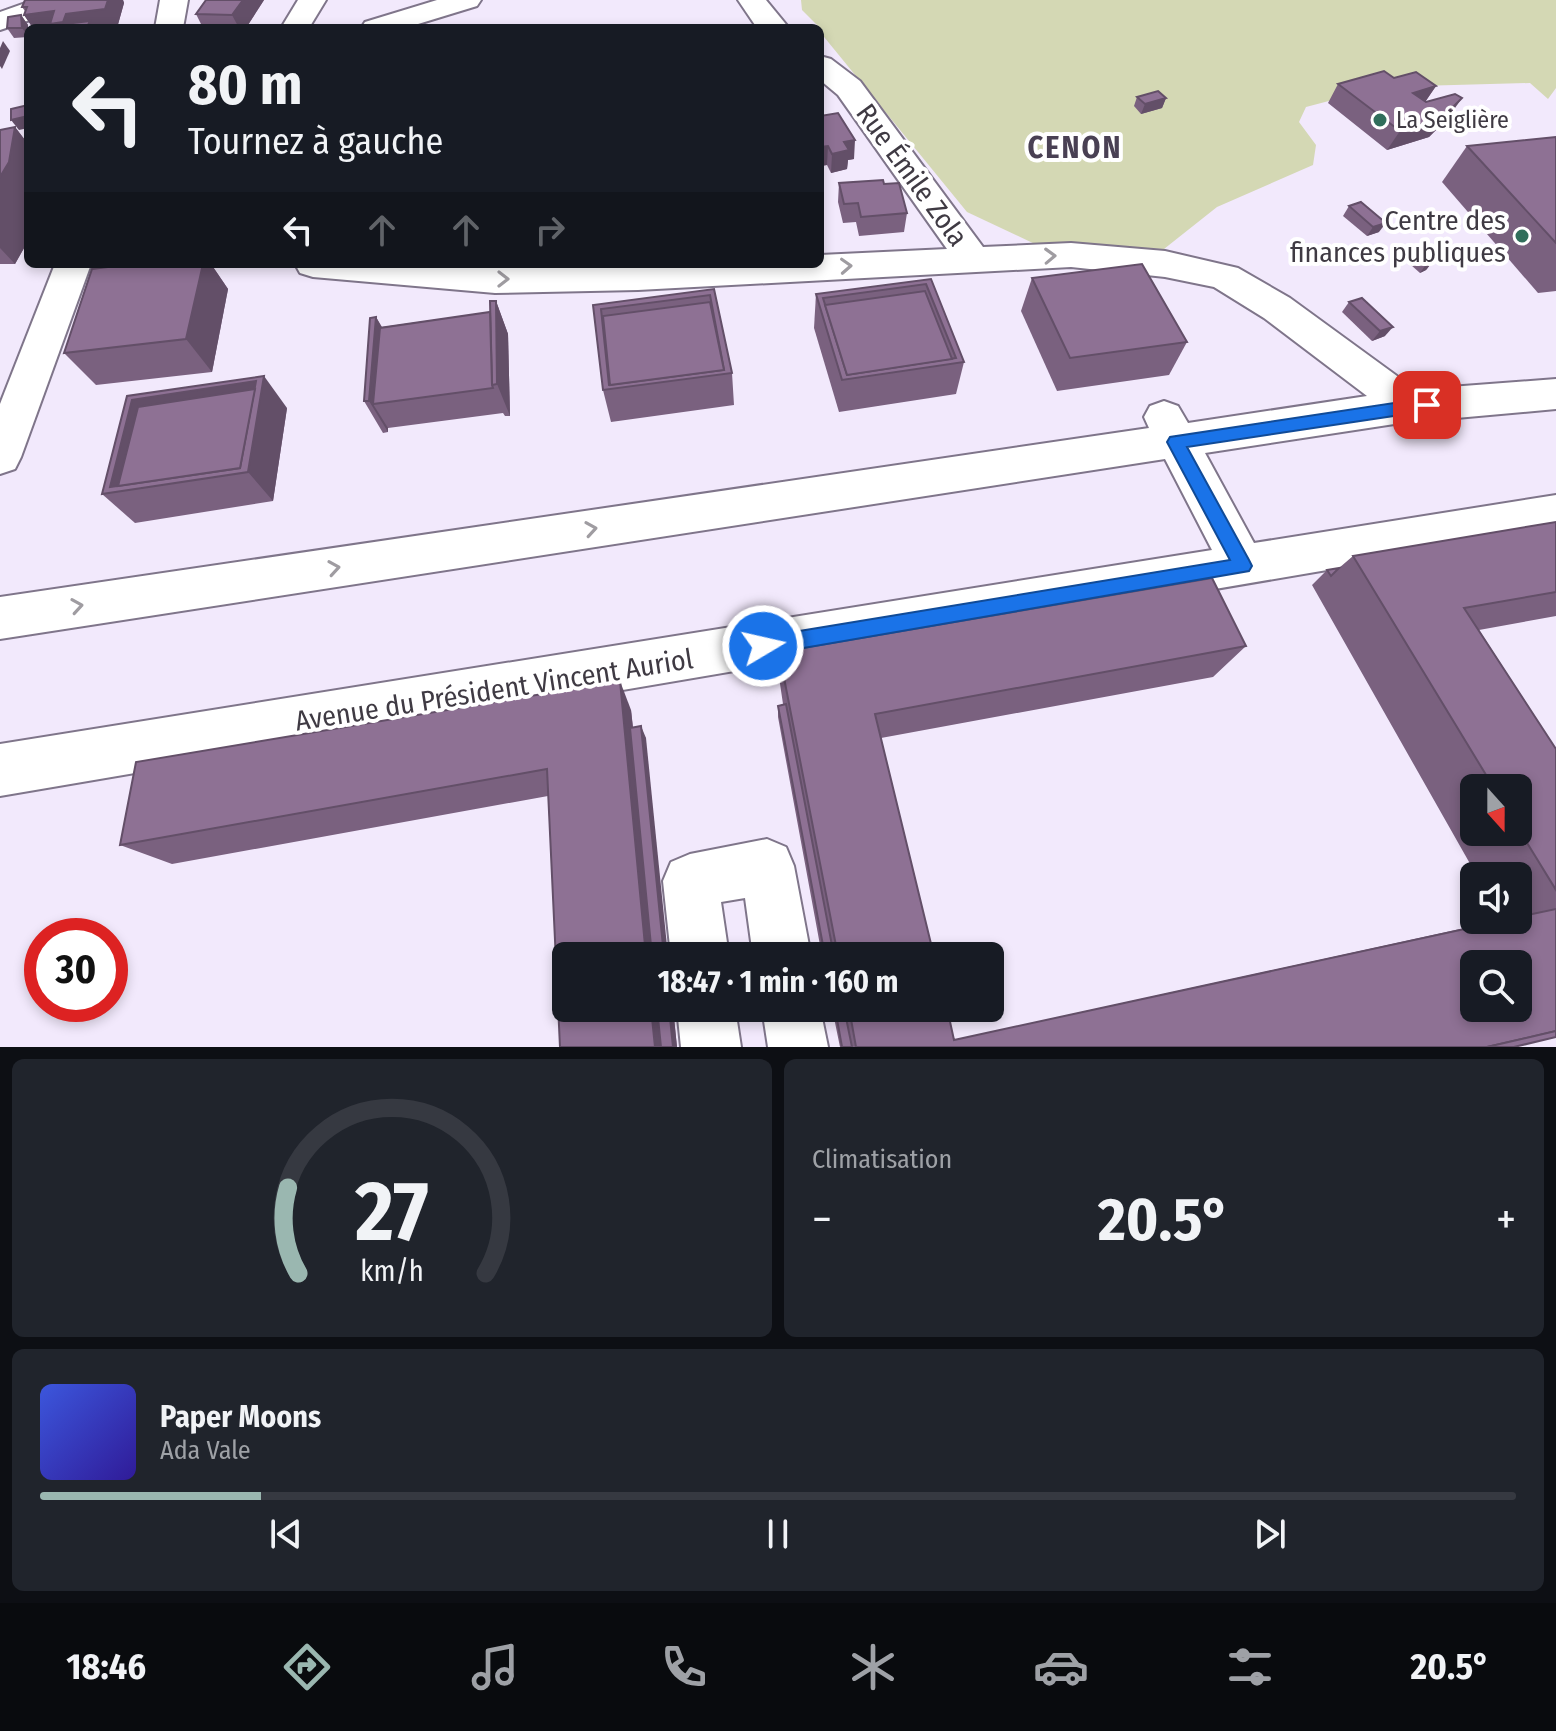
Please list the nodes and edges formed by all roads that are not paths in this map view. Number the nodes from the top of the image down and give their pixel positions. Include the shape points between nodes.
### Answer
1 (62, 0) edge
2 (174, 0) edge
3 (312, 0) edge
4 (467, 0) edge
5 (0, 21) edge
6 (170, 24) edge
7 (297, 24) edge
8 (388, 24) edge
9 (824, 68) edge
10 (973, 259) junction
11 (824, 267) edge
12 (71, 268) edge
13 (358, 268) edge
14 (806, 268) edge
15 (1258, 328) dead end
16 (1316, 337) junction
17 (1556, 365) edge
18 (1556, 394) edge
19 (1392, 397) junction
20 (1170, 429) junction
21 (0, 457) edge
22 (1556, 513) edge
23 (1243, 566) junction
24 (0, 588) edge
25 (0, 618) edge
26 (0, 770) edge
27 (698, 942) edge
28 (780, 942) edge
29 (708, 1022) edge
30 (794, 1022) edge
31 (711, 1047) edge
32 (798, 1047) edge

1 - 5 street
2 - 6 street
3 - 7 street
4 - 8 street
9 - 10 street, Rue Émile Zola via 849,88
11 -> 10 street
10 -> 16 street, Rue Émile Zola via 1071,255 1165,264 1225,277
12 - 21 street
13 -> 14 street via 495,280
15 - 16 street
16 - 19 street, Rue Émile Zola
17 - 19 street
18 - 19 street
19 - 20 street
20 - 23 street
20 - 24 street
25 -> 20 street
22 - 23 street, Avenue du Président Vincent Auriol
23 - 26 street, Avenue du Président Vincent Auriol
27 - 28 street via 690,881 767,866
29 - 31 street
30 - 32 street

